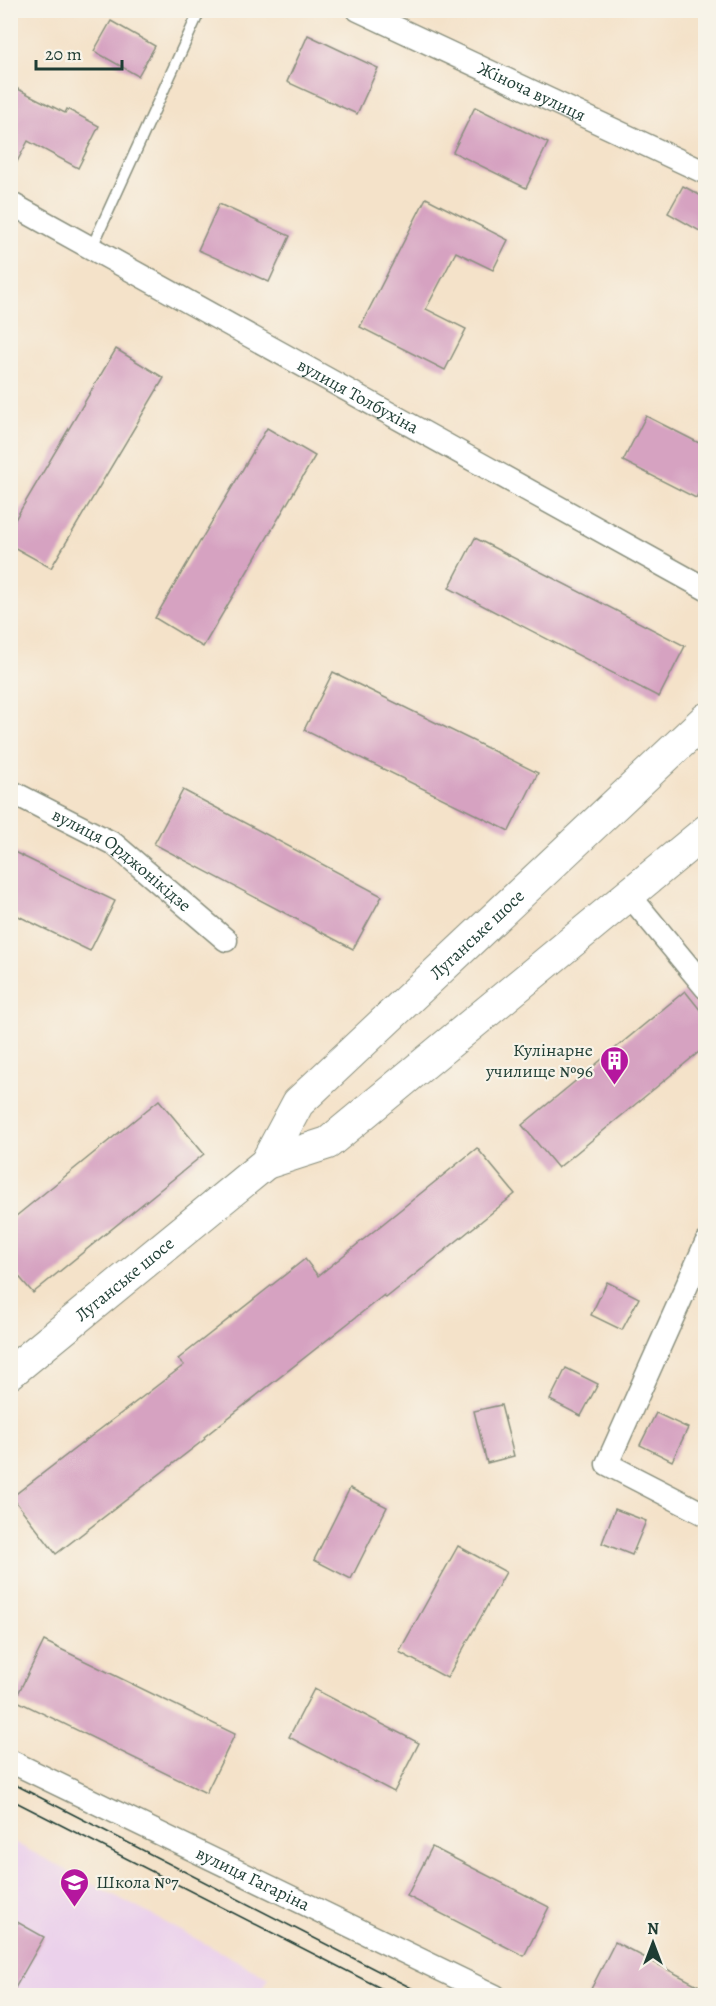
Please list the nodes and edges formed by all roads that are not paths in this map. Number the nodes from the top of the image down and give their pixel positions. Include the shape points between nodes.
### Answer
1 (200, 10) edge
2 (358, 10) edge
3 (705, 172) edge
4 (10, 203) edge
5 (92, 247) junction
6 (705, 589) edge
7 (705, 719) edge
8 (10, 791) edge
9 (705, 831) edge
10 (630, 896) junction
11 (225, 940) dead end
12 (705, 988) edge
13 (266, 1163) junction
14 (705, 1244) edge
15 (10, 1373) edge
16 (705, 1515) edge
17 (10, 1761) edge
18 (495, 1995) edge

1 - 5 lane
2 - 3 street, Жіноча вулиця
4 - 5 street, вулиця Толбухіна
5 - 6 street, вулиця Толбухіна
7 - 13 main road, Луганське шосе via 298,1103
8 - 11 street, вулиця Орджонікідзе via 114,844
9 - 10 main road, Луганське шосе
10 - 12 street
10 - 13 main road, Луганське шосе via 328,1143
13 - 15 main road, Луганське шосе
14 - 16 street via 607,1464
17 - 18 street, вулиця Гагаріна

